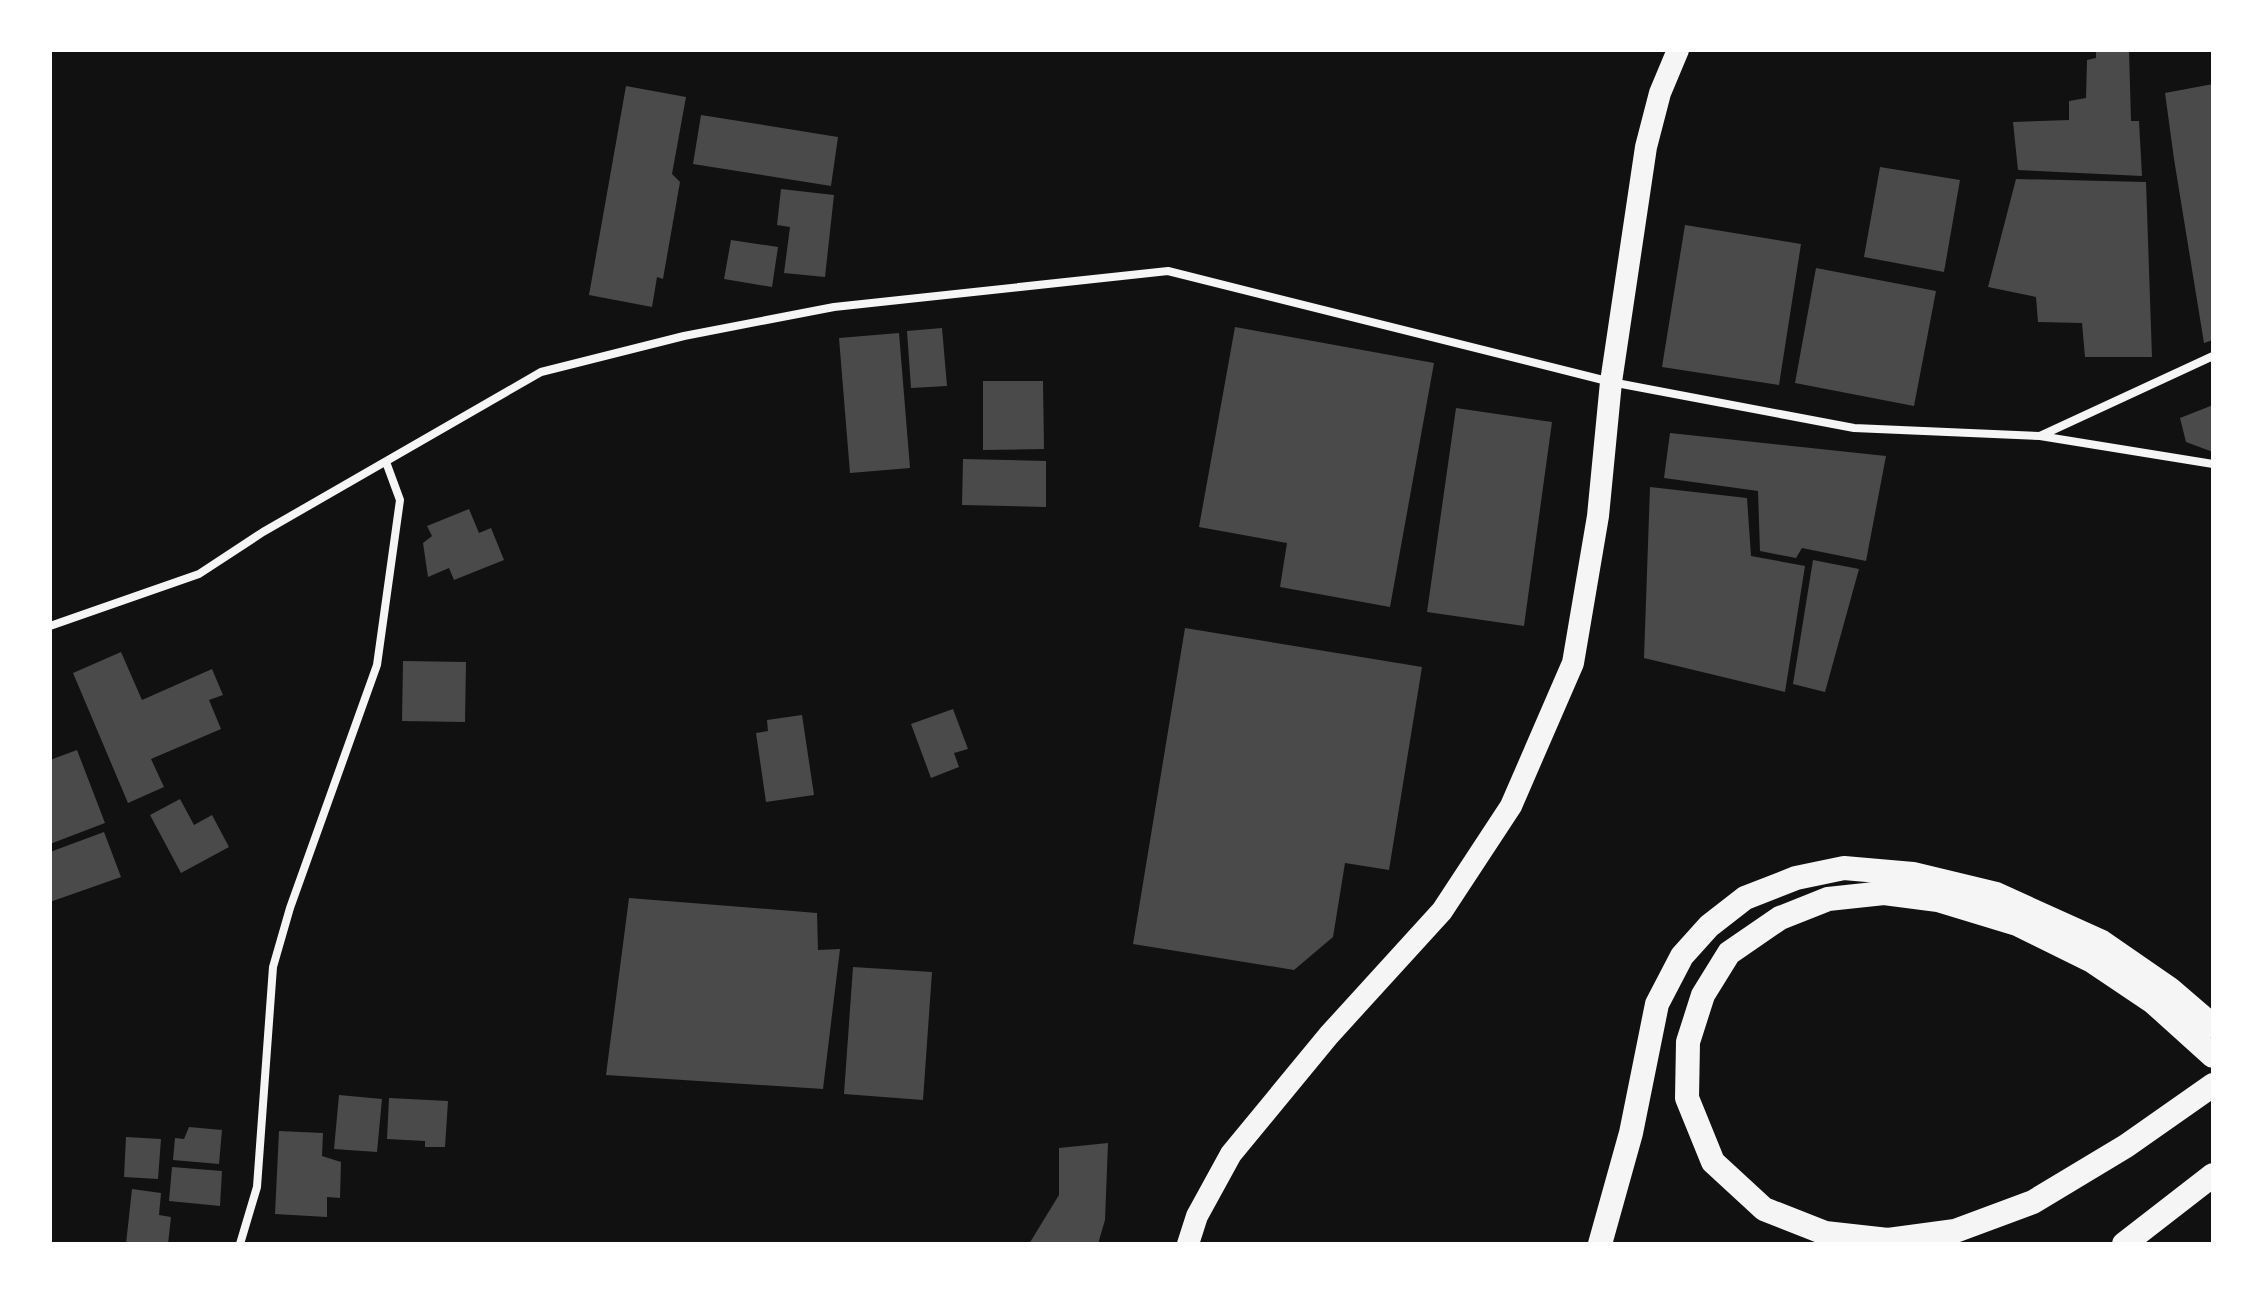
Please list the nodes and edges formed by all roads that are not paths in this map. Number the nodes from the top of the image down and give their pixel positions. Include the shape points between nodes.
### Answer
1 (1678, 50) edge
2 (2213, 356) edge
3 (1611, 382) junction
4 (2040, 436) junction
5 (386, 462) junction
6 (2213, 464) edge
7 (50, 626) edge
8 (2162, 996) junction
9 (2213, 1026) edge
10 (2213, 1056) edge
11 (2213, 1085) edge
12 (2213, 1175) edge
13 (240, 1244) edge
14 (1188, 1244) edge
15 (1600, 1244) edge
16 (2124, 1244) edge

1 - 3 highway via 1646,147
2 - 4 street
3 - 4 street via 1854,428
3 - 5 street via 1168,271 834,307 684,336 541,372
3 - 14 highway via 1598,516 1573,663 1511,806 1442,911 1329,1035 1231,1154
4 - 6 street
5 - 7 street via 199,574
5 - 13 street via 400,500 377,665 273,967 257,1187
8 - 9 highway
8 - 10 highway
8 - 11 highway via 2017,924 1925,898 1884,893 1828,899 1780,918 1729,953 1703,995 1688,1042 1687,1098 1713,1162 1764,1209 1825,1233 1888,1240 1955,1231 2033,1202
8 - 15 highway via 2102,942 1996,894 1913,874 1844,868 1796,878 1745,898 1682,956 1657,1004 1631,1133
12 - 16 highway

